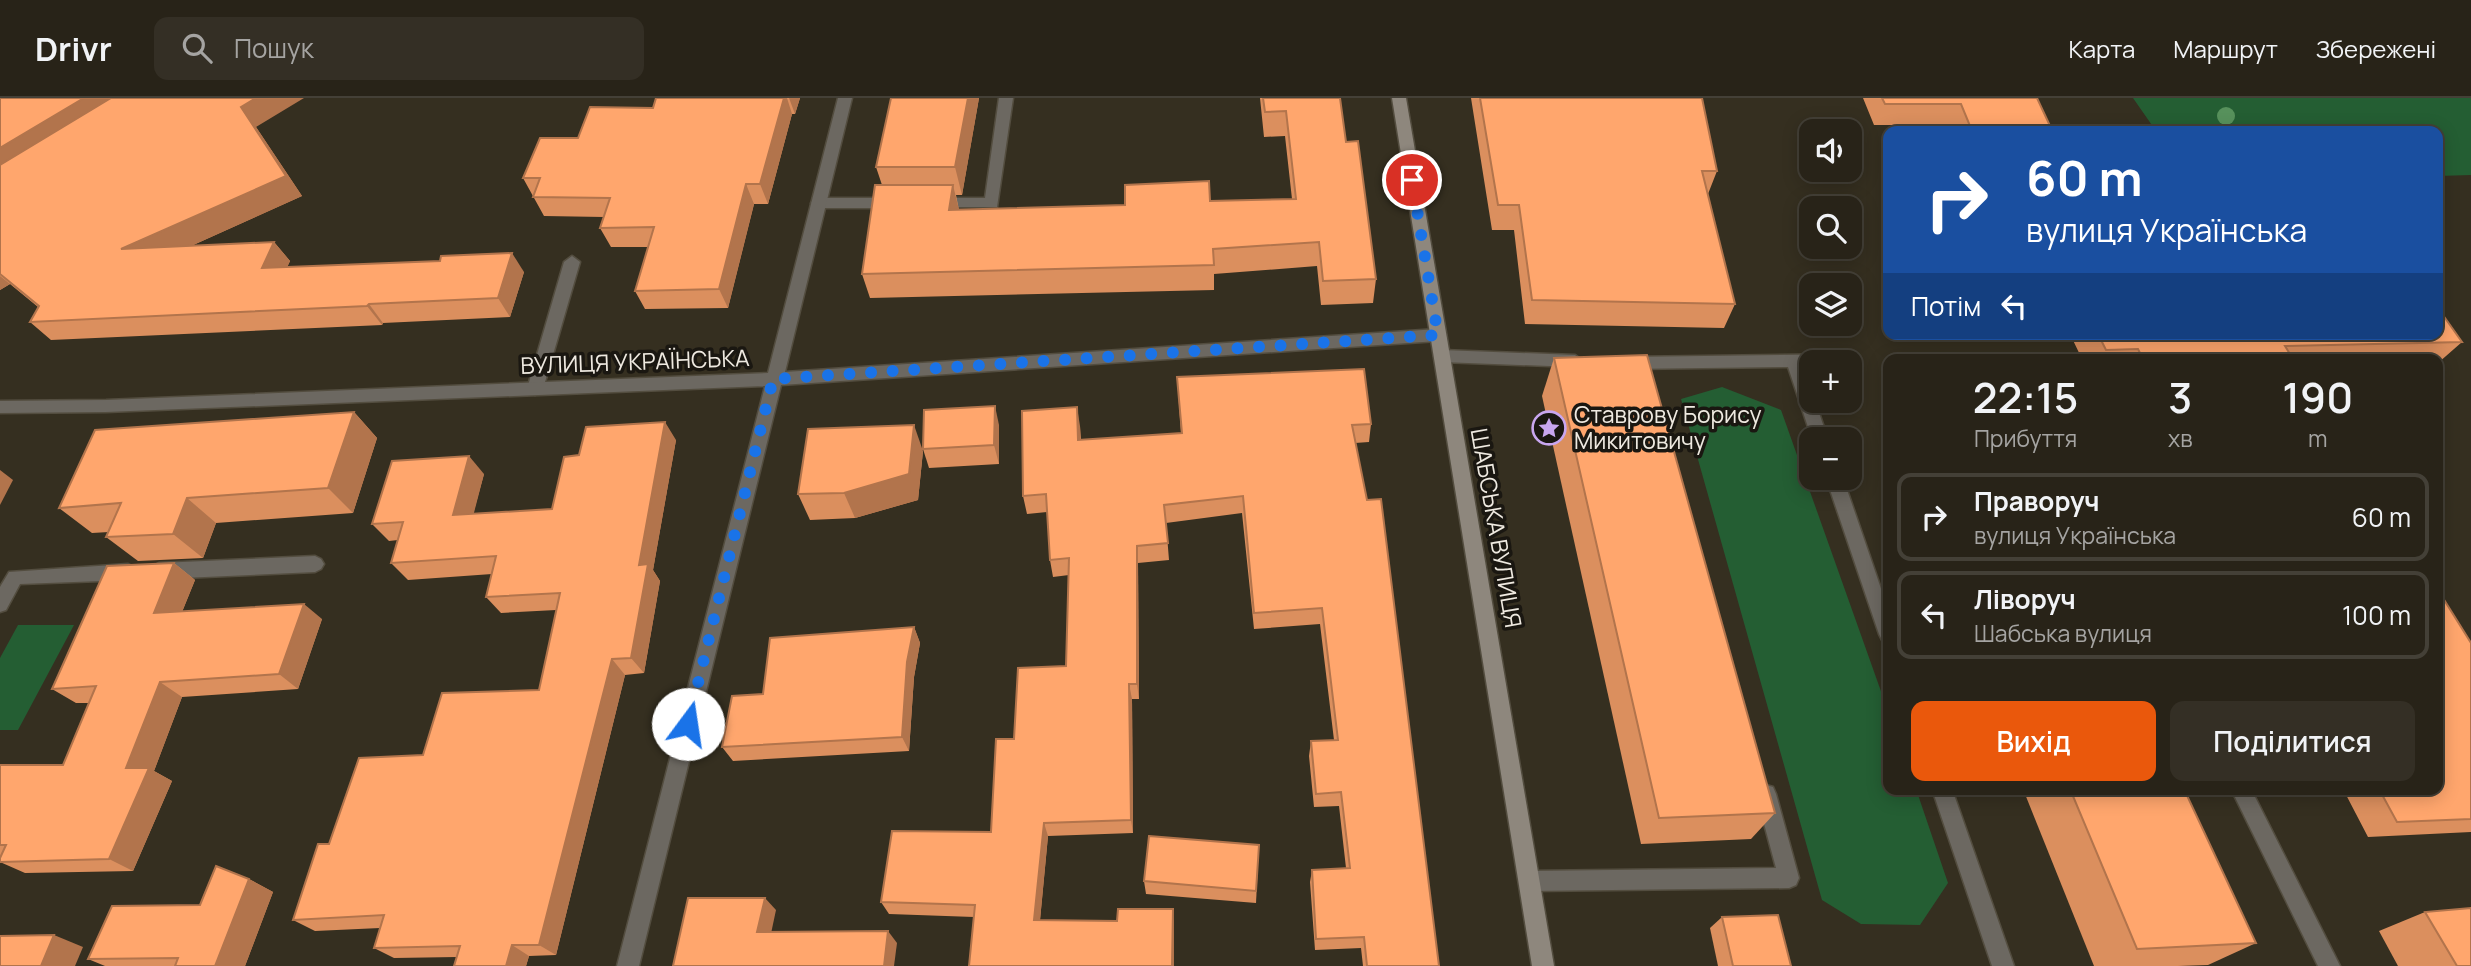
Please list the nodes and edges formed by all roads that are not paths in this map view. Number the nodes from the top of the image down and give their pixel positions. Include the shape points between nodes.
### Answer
1 (845, 98) edge
2 (1006, 98) edge
3 (1399, 98) edge
4 (818, 203) junction
5 (572, 262) dead end
6 (1438, 335) junction
7 (1442, 356) junction
8 (1794, 362) junction
9 (1799, 362) edge
10 (773, 379) junction
11 (535, 389) junction
12 (0, 407) edge
13 (1817, 427) edge
14 (1838, 490) edge
15 (315, 564) dead end
16 (0, 604) edge
17 (1883, 620) edge
18 (1760, 773) edge
19 (1944, 795) edge
20 (2244, 795) edge
21 (1530, 881) junction
22 (628, 966) edge
23 (1544, 966) edge
24 (2003, 966) edge
25 (2329, 966) edge

1 - 4 street
2 - 4 street via 992,203
3 - 6 main road, ШАБСЬКА ВУЛИЦЯ
4 - 10 street
5 - 11 street
6 - 7 main road, ШАБСЬКА ВУЛИЦЯ
6 - 10 street, ВУЛИЦЯ УКРАЇНСЬКА
7 - 8 street via 1600,362 1650,370
7 - 21 main road, ШАБСЬКА ВУЛИЦЯ
8 - 9 street
8 - 13 street
10 - 11 street, ВУЛИЦЯ УКРАЇНСЬКА
10 - 22 street
11 - 12 street, ВУЛИЦЯ УКРАЇНСЬКА
14 - 17 street
15 - 16 street via 15,577
18 - 21 street via 1789,878
19 - 24 street
20 - 25 street
21 - 23 main road, ШАБСЬКА ВУЛИЦЯ

